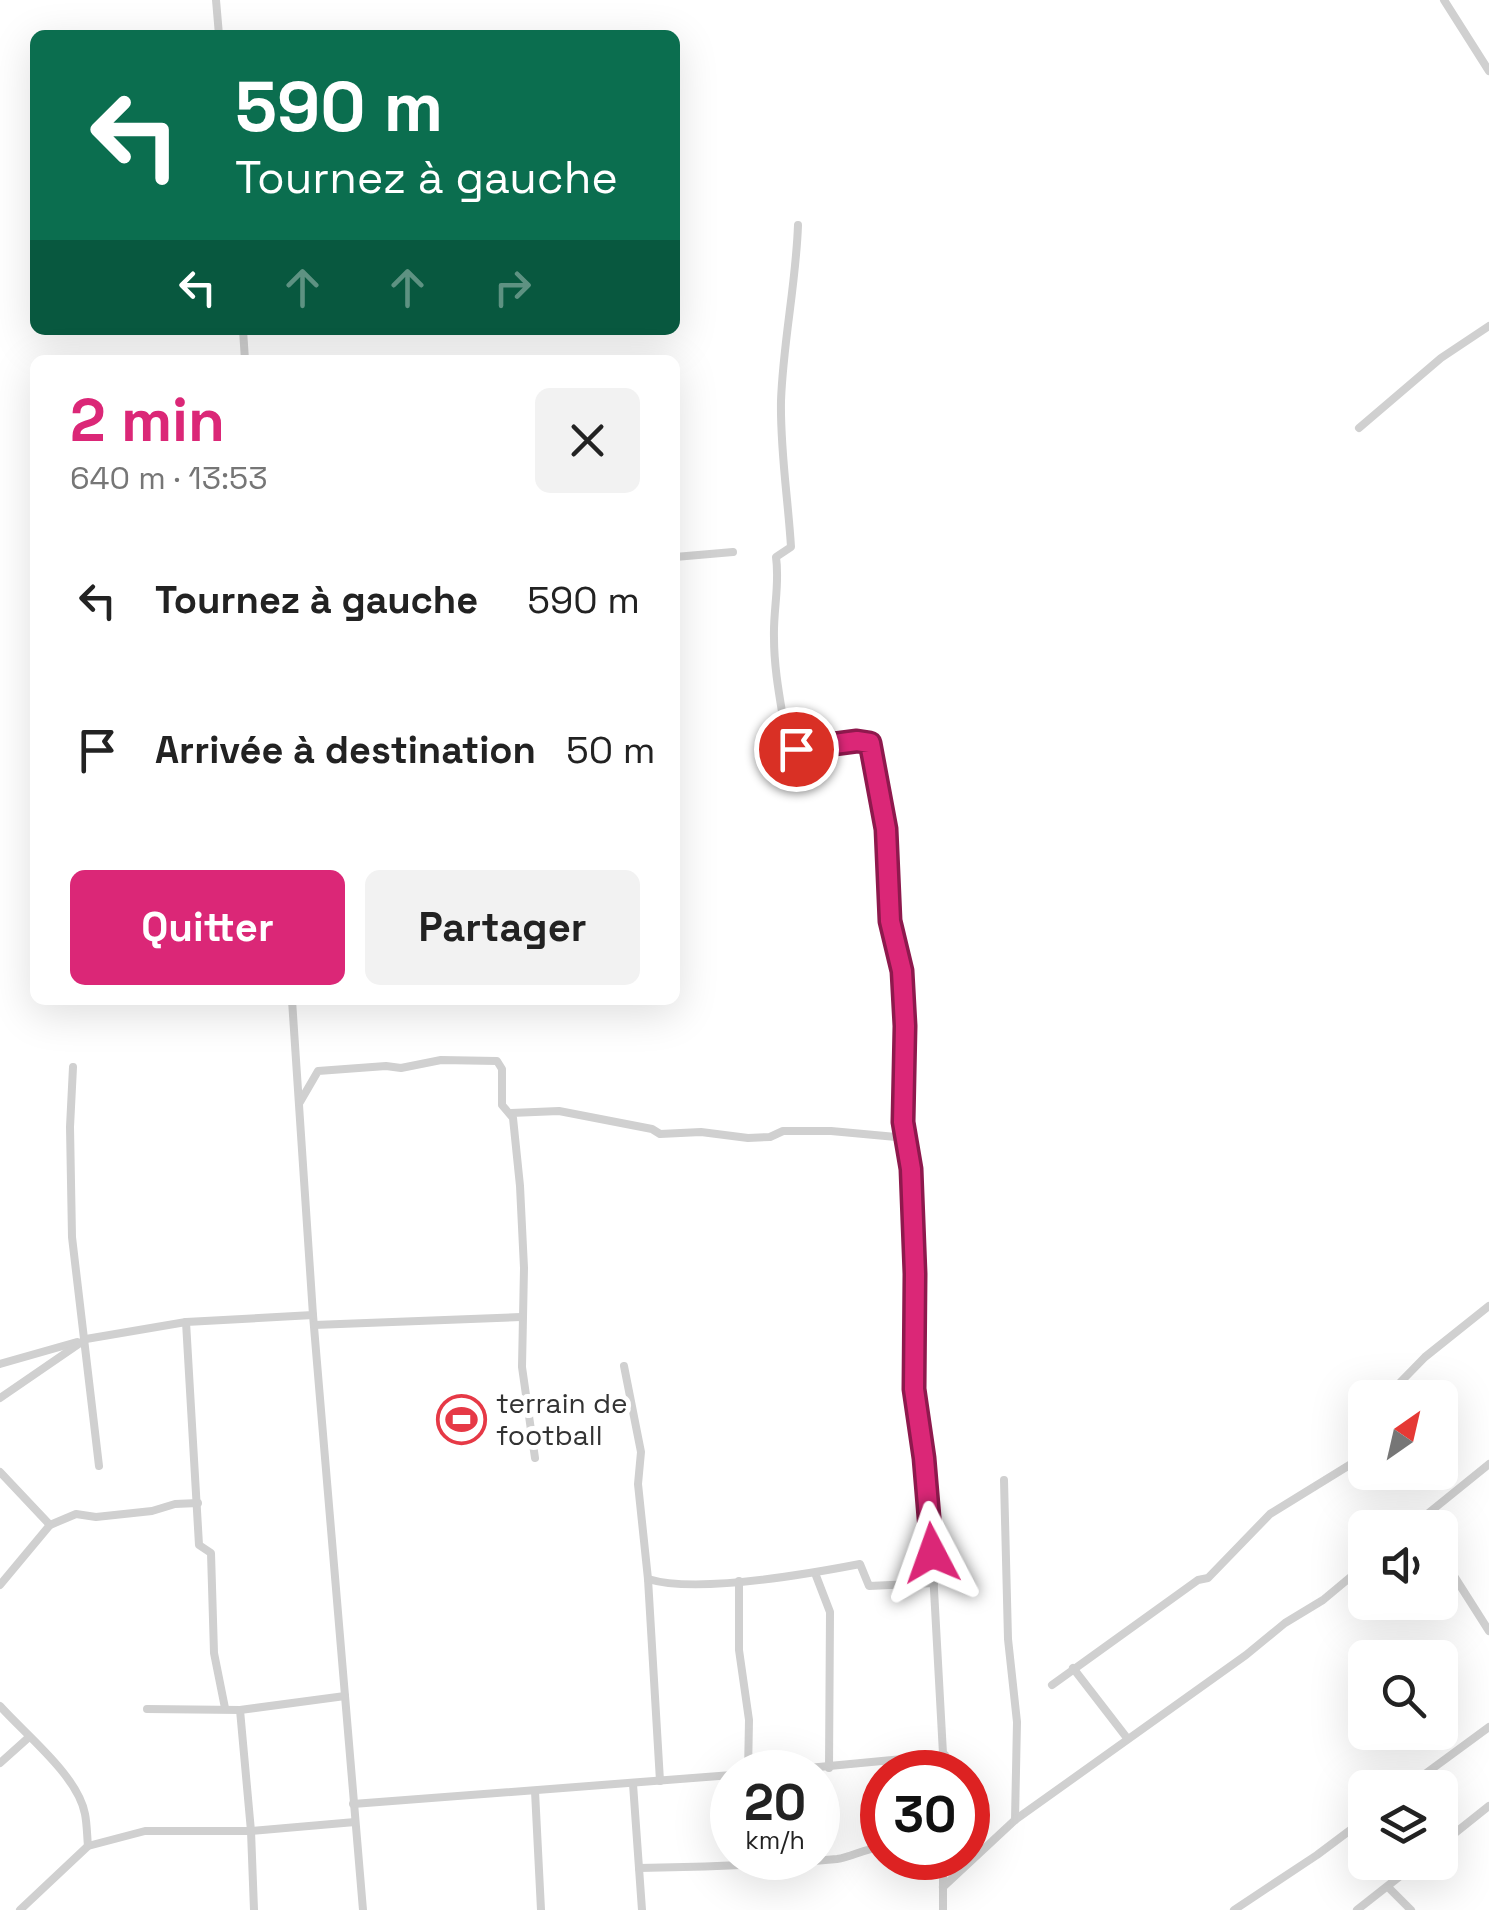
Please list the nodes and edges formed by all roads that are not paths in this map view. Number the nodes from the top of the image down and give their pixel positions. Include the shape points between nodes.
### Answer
1 (216, 0) edge
2 (1444, 0) edge
3 (219, 30) edge
4 (1489, 71) edge
5 (798, 224) dead end
6 (1489, 326) edge
7 (1359, 428) dead end
8 (733, 552) dead end
9 (680, 557) edge
10 (292, 1005) edge
11 (73, 1067) dead end
12 (318, 1070) junction
13 (296, 1071) junction
14 (299, 1105) junction
15 (512, 1113) junction
16 (907, 1138) junction
17 (1489, 1306) edge
18 (314, 1315) junction
19 (521, 1317) junction
20 (186, 1322) junction
21 (314, 1326) junction
22 (86, 1339) junction
23 (0, 1364) edge
24 (624, 1366) dead end
25 (1402, 1380) edge
26 (0, 1398) edge
27 (535, 1458) dead end
28 (1489, 1464) edge
29 (99, 1466) dead end
30 (1348, 1466) edge
31 (0, 1472) edge
32 (1004, 1480) dead end
33 (198, 1503) junction
34 (1435, 1510) edge
35 (50, 1524) junction
36 (815, 1573) junction
37 (648, 1578) junction
38 (1348, 1579) edge
39 (739, 1581) junction
40 (934, 1583) junction
41 (1458, 1583) edge
42 (0, 1585) edge
43 (1489, 1632) edge
44 (1073, 1668) junction
45 (1052, 1685) dead end
46 (344, 1696) junction
47 (0, 1706) edge
48 (224, 1708) junction
49 (147, 1709) dead end
50 (240, 1710) junction
51 (1489, 1728) edge
52 (28, 1738) junction
53 (1127, 1738) junction
54 (748, 1750) edge
55 (829, 1750) edge
56 (944, 1750) edge
57 (0, 1764) edge
58 (1431, 1770) edge
59 (710, 1777) edge
60 (660, 1781) junction
61 (633, 1784) junction
62 (535, 1791) junction
63 (353, 1804) junction
64 (1489, 1806) edge
65 (1015, 1820) junction
66 (355, 1822) junction
67 (1458, 1830) edge
68 (251, 1831) junction
69 (1348, 1831) edge
70 (88, 1846) junction
71 (860, 1852) edge
72 (640, 1868) junction
73 (943, 1880) edge
74 (1396, 1880) edge
75 (943, 1887) junction
76 (1388, 1887) junction
77 (20, 1910) edge
78 (254, 1910) edge
79 (362, 1910) edge
80 (542, 1910) edge
81 (642, 1910) edge
82 (943, 1910) edge
83 (1234, 1910) edge
84 (1358, 1910) edge
85 (1411, 1910) edge

1 - 3 street
2 - 4 street
5 - 16 street via 781,403 791,547 776,557 778,690 788,750 870,743 902,971
6 - 7 street via 1440,358
8 - 9 street
10 - 13 street
11 - 22 street via 72,1238
12 - 13 street
12 - 14 street
12 - 15 street via 496,1061 502,1105
13 - 14 street
14 - 18 street
15 - 16 street via 559,1111 660,1134 748,1138 830,1131
15 - 19 street via 522,1213
16 - 40 street via 914,1389
17 - 25 street
18 - 20 street
18 - 21 street
19 - 21 street
19 - 27 street
20 - 22 street
20 - 33 street
21 - 46 street
22 - 23 street
22 - 26 street
22 - 29 street
24 - 37 street via 641,1452
28 - 34 street
30 - 44 street via 1270,1514 1208,1578
31 - 35 street
32 - 65 street via 1017,1722
33 - 35 street via 96,1518 76,1514
33 - 48 street via 199,1545 211,1553 214,1653
35 - 42 street
36 - 39 street
36 - 40 street via 860,1564 868,1586
36 - 55 street via 830,1612
37 - 39 street via 668,1585
37 - 60 street
38 - 53 street
39 - 54 street
40 - 56 street
41 - 43 street
44 - 45 street
44 - 53 street
46 - 50 street
46 - 63 street
47 - 52 street
48 - 49 street
48 - 50 street
50 - 68 street
51 - 58 street
52 - 57 street
52 - 70 street via 56,1761 85,1810
53 - 65 street
59 - 60 street
60 - 61 street
61 - 62 street
61 - 72 street
62 - 63 street
62 - 80 street
63 - 66 street
64 - 67 street
65 - 75 street
66 - 68 street
66 - 79 street
68 - 70 street via 144,1831
68 - 78 street
69 - 83 street
70 - 77 street
71 - 72 street via 765,1866
72 - 81 street
73 - 75 street
74 - 76 street
75 - 82 street
76 - 84 street
76 - 85 street

